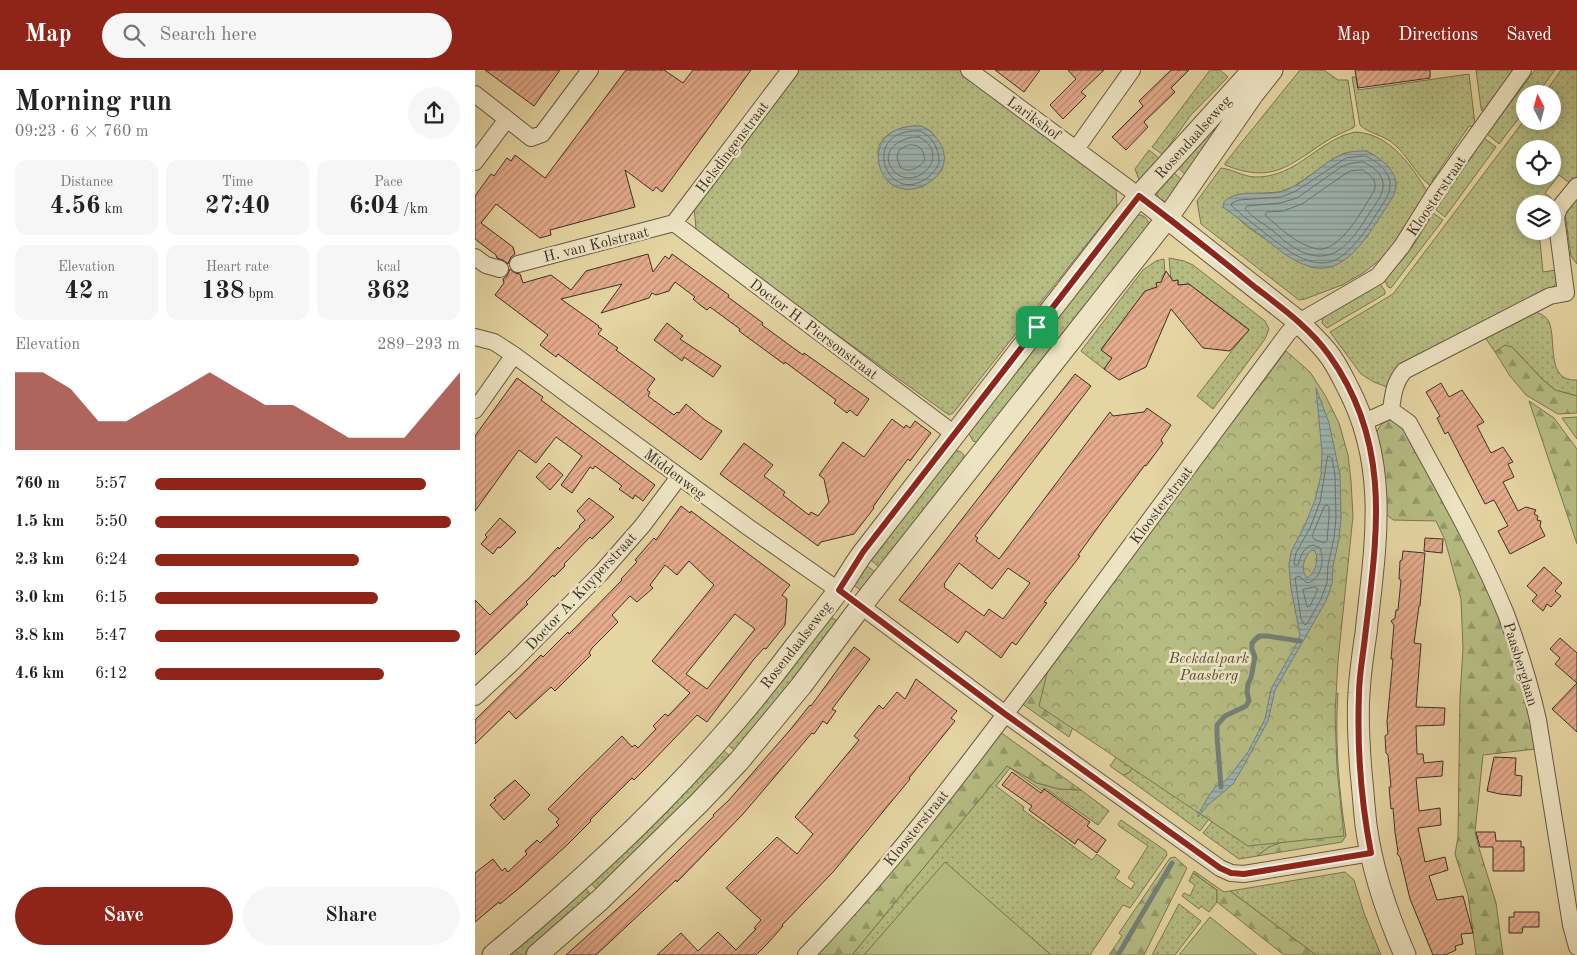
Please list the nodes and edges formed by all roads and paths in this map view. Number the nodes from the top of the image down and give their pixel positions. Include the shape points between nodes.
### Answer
1 (590, 70) edge
2 (790, 70) edge
3 (969, 70) edge
4 (1131, 70) edge
5 (1253, 70) edge
6 (1272, 70) edge
7 (1523, 70) edge
8 (475, 94) edge
9 (507, 119) junction
10 (1076, 149) junction
11 (475, 162) edge
12 (1577, 186) edge
13 (1139, 196) junction
14 (1167, 217) junction
15 (674, 223) junction
16 (517, 264) dead end
17 (1299, 322) junction
18 (475, 337) edge
19 (514, 355) junction
20 (475, 410) edge
21 (1391, 410) junction
22 (1364, 422) junction
23 (953, 436) junction
24 (979, 456) junction
25 (679, 477) junction
26 (839, 590) junction
27 (861, 606) junction
28 (475, 697) edge
29 (1005, 714) junction
30 (1371, 853) junction
31 (1577, 947) edge
32 (493, 955) edge
33 (537, 955) edge
34 (806, 955) edge
35 (1405, 955) edge

1 - 9 street via 543,134 531,138
2 - 15 street, Helsdingenstraat
3 - 10 street, Larikshof
4 - 10 street, Larikshof
5 - 13 street, Rosendaalseweg
6 - 14 street, Rosendaalseweg
7 - 17 street, Kloosterstraat via 1378,276
8 - 9 street
9 - 11 street
10 - 13 street, Larikshof
12 - 21 street via 1556,216 1566,293 1550,296 1404,371 1394,388
13 - 14 street
13 - 23 street, Rosendaalseweg
14 - 17 street
14 - 24 street, Rosendaalseweg
15 - 16 street, H. van Kolstraat
15 - 23 street, Doctor H. Piersonstraat via 897,390
17 - 22 street via 1328,354
17 - 29 street, Kloosterstraat
18 - 19 street, Middenweg via 494,342
19 - 20 street
19 - 25 street, Middenweg
21 - 22 street
21 - 31 street, Paasberglaan via 1413,430 1486,569 1515,639 1538,720
22 - 30 street via 1374,468 1376,515 1359,693 1359,745
23 - 24 street
23 - 26 street, Rosendaalseweg via 863,552
24 - 27 street, Rosendaalseweg
25 - 26 street, Middenweg
25 - 28 street, Doctor A. Kuyperstraat via 601,573
26 - 27 street
26 - 32 street, Rosendaalseweg via 718,742 640,823
27 - 29 street
27 - 33 street, Rosendaalseweg via 739,761 600,900
29 - 30 street via 1189,848 1231,873 1244,874
29 - 34 street, Kloosterstraat via 923,822
30 - 35 street via 1395,933

